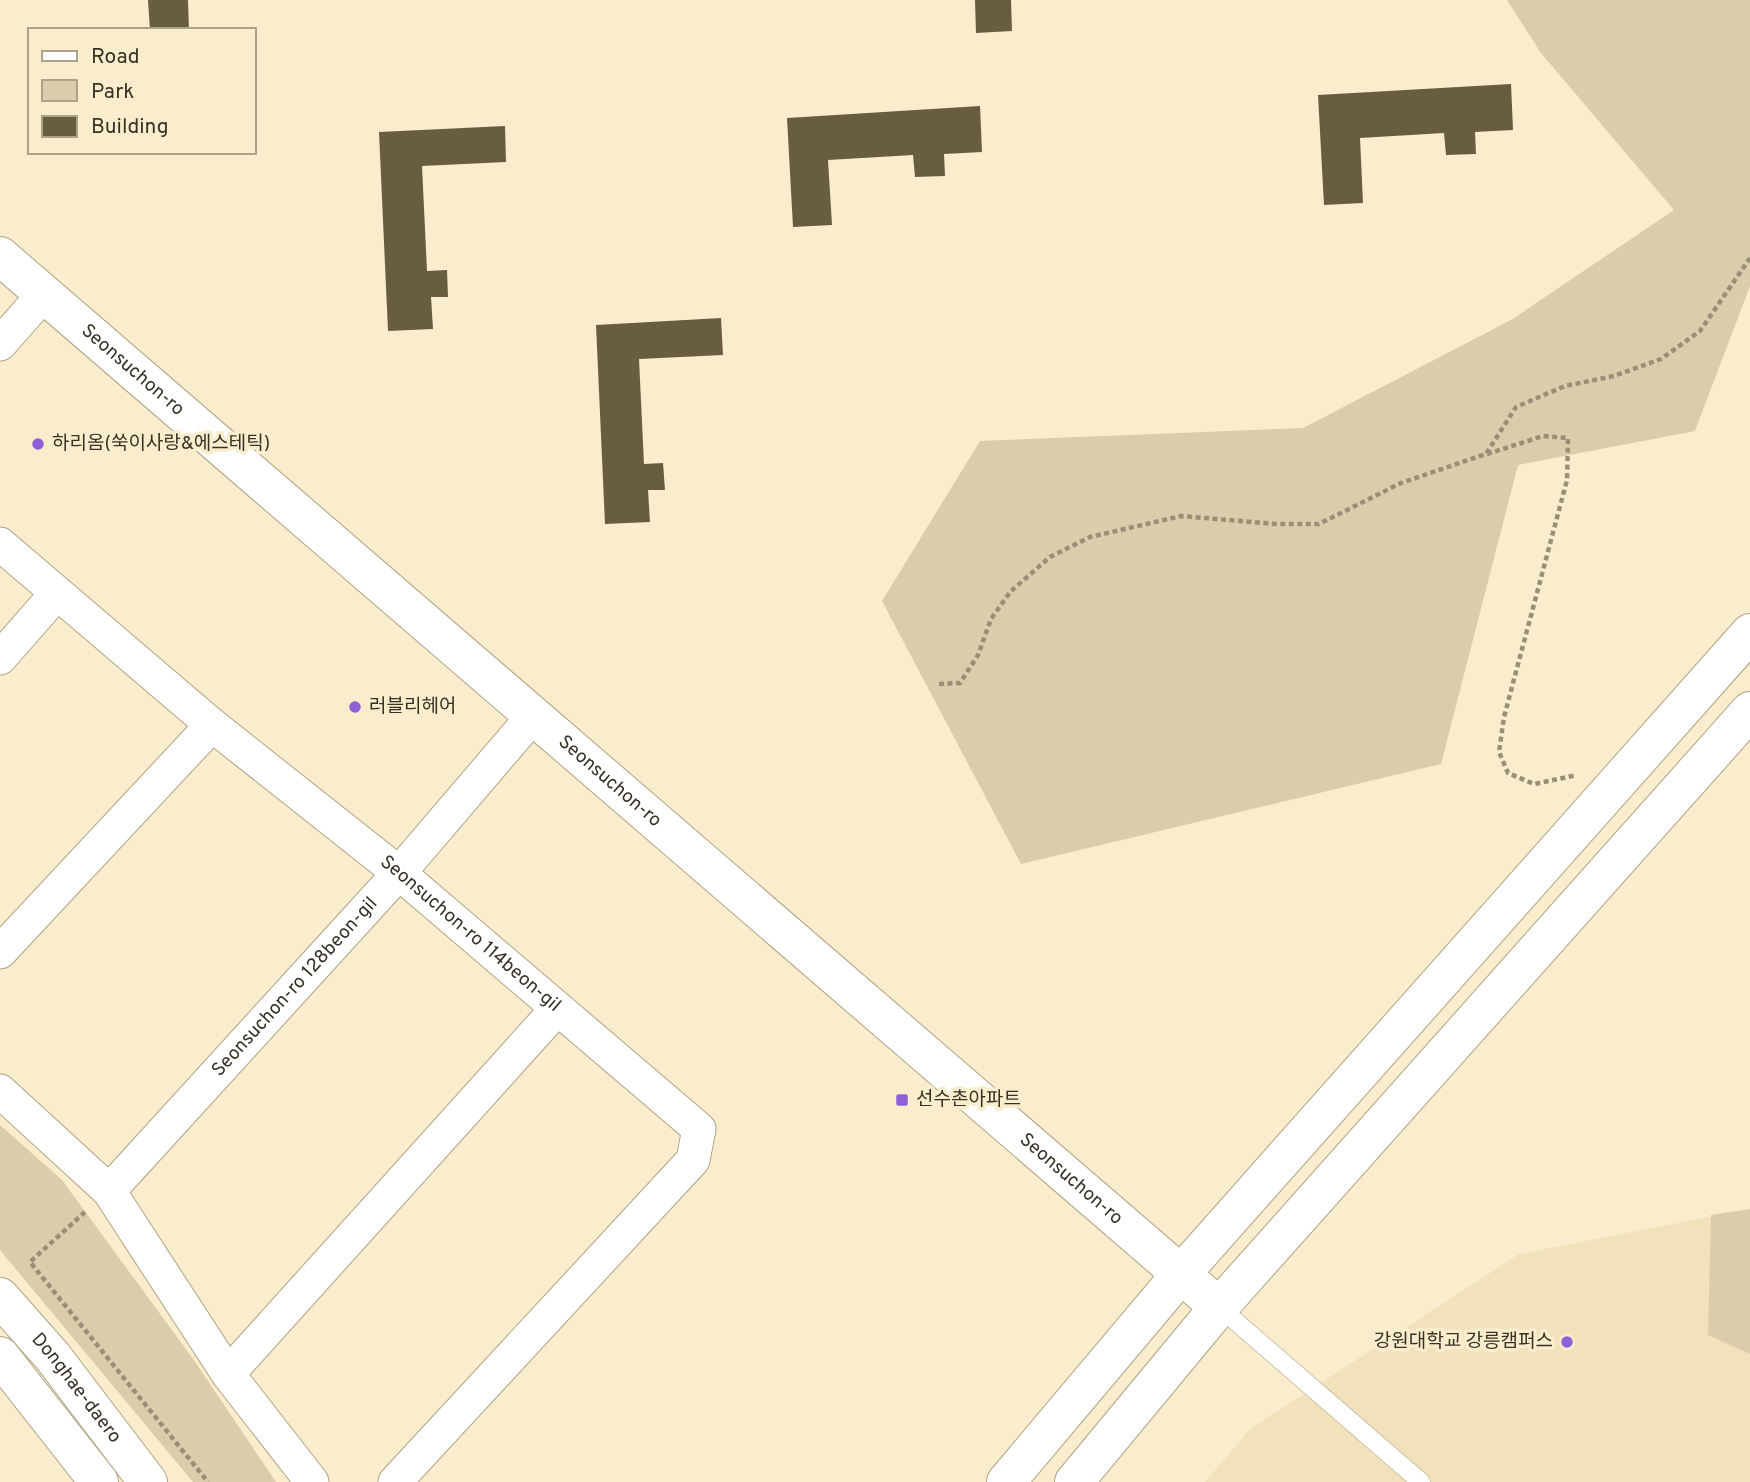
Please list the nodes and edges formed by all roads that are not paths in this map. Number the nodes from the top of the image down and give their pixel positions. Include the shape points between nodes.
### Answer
1 (0, 256) edge
2 (45, 293) junction
3 (0, 344) edge
4 (0, 544) edge
5 (57, 593) junction
6 (1750, 633) edge
7 (0, 658) edge
8 (1750, 711) edge
9 (534, 715) junction
10 (212, 725) junction
11 (399, 873) junction
12 (0, 952) edge
13 (556, 1010) junction
14 (0, 1091) edge
15 (109, 1191) junction
16 (1181, 1274) junction
17 (0, 1297) edge
18 (1219, 1307) junction
19 (0, 1356) edge
20 (228, 1374) junction
21 (99, 1482) edge
22 (148, 1482) edge
23 (312, 1482) edge
24 (395, 1482) edge
25 (1006, 1482) edge
26 (1074, 1482) edge
27 (1421, 1482) edge

1 - 2 street, Seonsuchon-ro
2 - 3 street
2 - 9 street, Seonsuchon-ro
4 - 5 street, Seonsuchon-ro 114beon-gil
5 - 7 street
5 - 10 street, Seonsuchon-ro 114beon-gil
6 - 16 street
8 - 18 street
9 - 11 street, Seonsuchon-ro 128beon-gil
9 - 16 street, Seonsuchon-ro
10 - 11 street, Seonsuchon-ro 114beon-gil
10 - 12 street
11 - 13 street, Seonsuchon-ro 114beon-gil
11 - 15 street, Seonsuchon-ro 128beon-gil
13 - 20 street
13 - 24 street, Seonsuchon-ro 114beon-gil via 699,1129 693,1160
14 - 15 street
15 - 20 street
16 - 18 street, Seonsuchon-ro
16 - 25 street
17 - 22 street, Donghae-daero via 53,1357
18 - 26 street
18 - 27 lane
19 - 21 street, Donghae-daero
20 - 23 street

